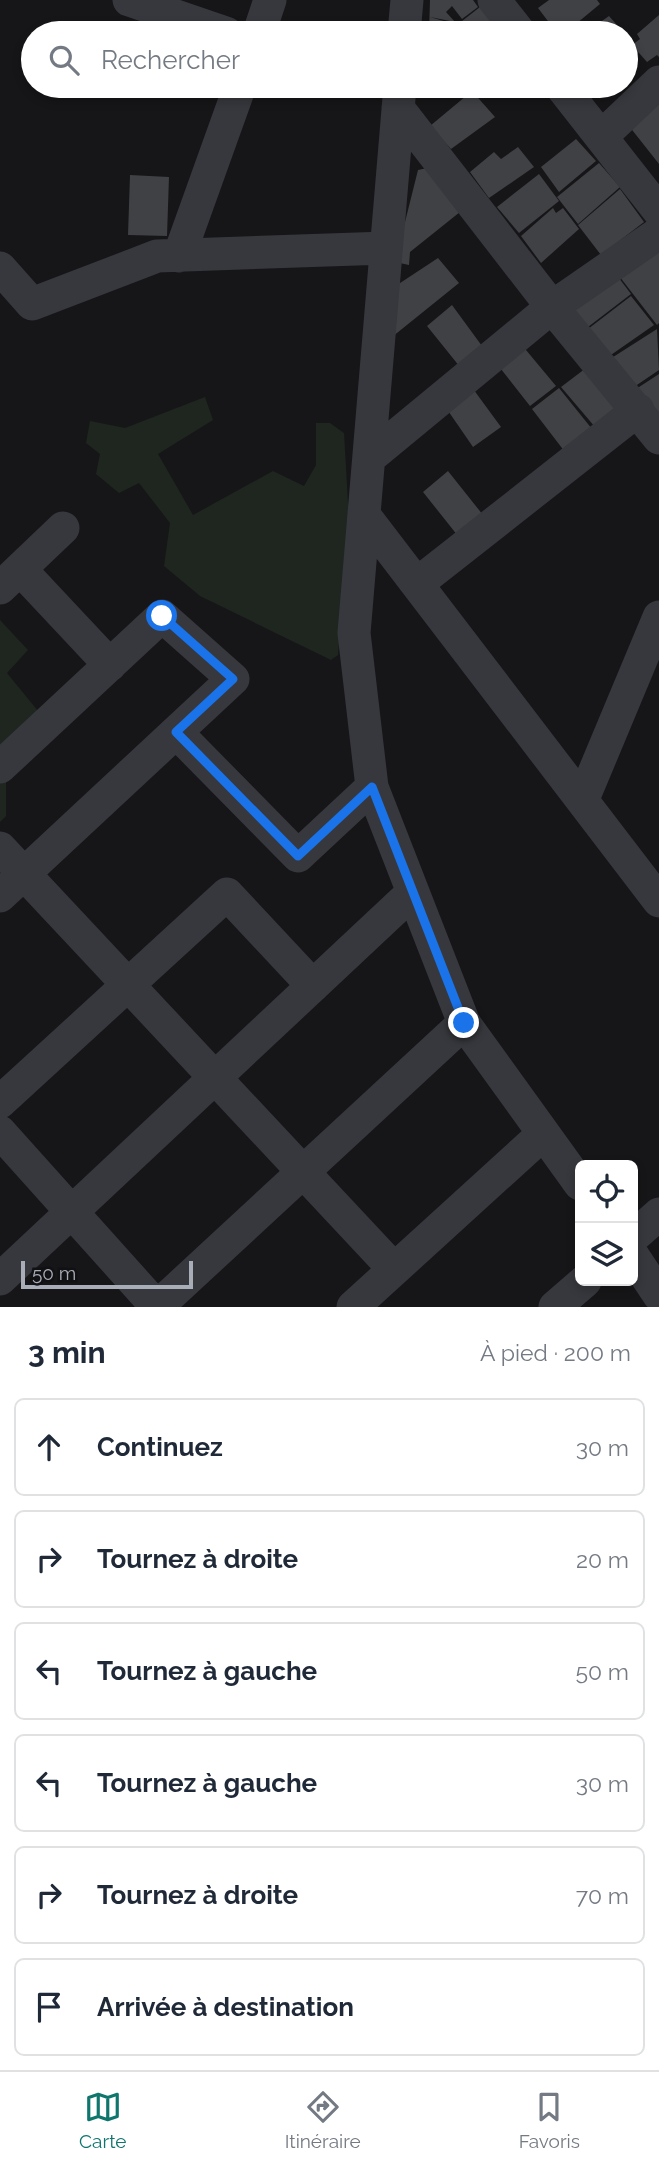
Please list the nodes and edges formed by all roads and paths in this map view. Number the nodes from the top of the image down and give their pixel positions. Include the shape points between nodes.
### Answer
1 (129, 0) edge
2 (270, 0) edge
3 (407, 0) edge
4 (495, 0) edge
5 (191, 21) edge
6 (262, 21) edge
7 (405, 21) edge
8 (511, 21) edge
9 (659, 82) edge
10 (236, 98) edge
11 (397, 98) edge
12 (401, 98) edge
13 (570, 98) edge
14 (601, 137) junction
15 (659, 211) edge
16 (659, 233) edge
17 (386, 248) junction
18 (179, 256) junction
19 (0, 268) edge
20 (552, 307) junction
21 (638, 410) junction
22 (659, 438) edge
23 (369, 458) junction
24 (364, 515) junction
25 (63, 528) dead end
26 (10, 578) edge
27 (418, 583) junction
28 (659, 617) edge
29 (652, 658) edge
30 (110, 665) junction
31 (176, 732) junction
32 (0, 767) edge
33 (372, 787) junction
34 (583, 799) junction
35 (0, 848) edge
36 (24, 874) junction
37 (413, 892) junction
38 (0, 897) edge
39 (659, 901) edge
40 (128, 985) junction
41 (313, 986) junction
42 (464, 1023) junction
43 (215, 1078) junction
44 (0, 1101) edge
45 (0, 1132) edge
46 (543, 1134) junction
47 (303, 1172) junction
48 (575, 1177) edge
49 (71, 1212) junction
50 (659, 1213) edge
51 (638, 1232) edge
52 (638, 1264) edge
53 (394, 1269) junction
54 (0, 1279) edge
55 (578, 1286) edge
56 (659, 1295) edge
57 (157, 1307) edge
58 (352, 1307) edge
59 (555, 1307) edge

1 - 5 street
2 - 6 street
3 - 7 street
4 - 8 street
9 - 14 street
10 - 18 street
11 - 17 street
12 - 20 street
13 - 14 street
14 - 15 street
16 - 20 street
17 - 18 street
17 - 23 street
18 - 19 street via 157,256 32,304
20 - 21 street
20 - 23 street
21 - 22 street
21 - 27 street
23 - 24 street
24 - 27 street
24 - 33 street via 354,633
25 - 26 street
26 - 30 street
27 - 34 street
28 - 29 street
29 - 34 street
30 - 31 street via 162,616 233,679
30 - 32 street
31 - 33 street via 298,856
31 - 36 street
33 - 37 street
34 - 39 street
35 - 36 street
36 - 38 street
36 - 40 street
37 - 41 street
37 - 42 street
40 - 41 street via 227,894
40 - 43 street
40 - 44 street
41 - 43 street
42 - 46 street
42 - 47 street
43 - 47 street
43 - 49 street
45 - 49 street
46 - 48 street
46 - 53 street
47 - 53 street
47 - 57 street
49 - 54 street
49 - 57 street
50 - 51 street
52 - 56 street
53 - 58 street
55 - 59 street

